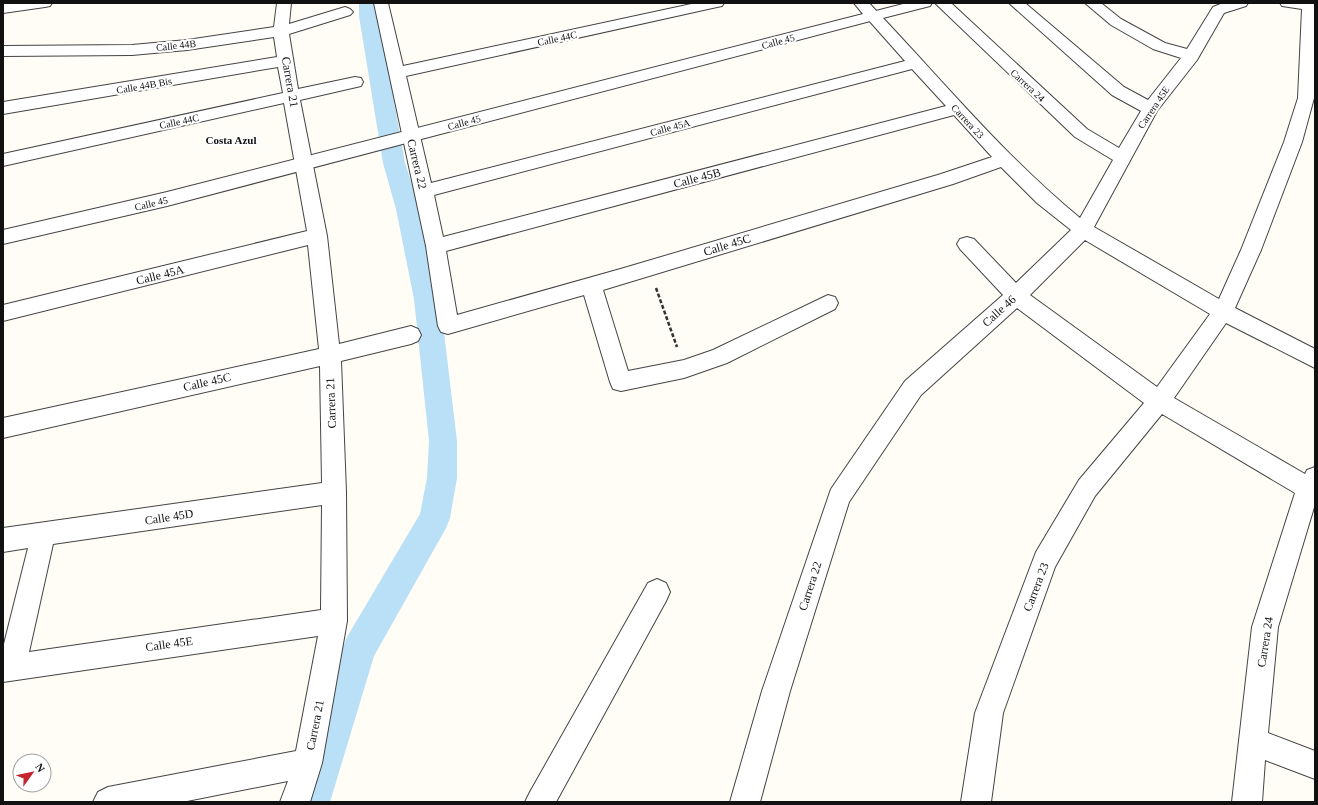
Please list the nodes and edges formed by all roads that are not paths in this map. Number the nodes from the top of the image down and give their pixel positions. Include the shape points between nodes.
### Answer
1 (45, 3) edge
2 (284, 3) edge
3 (381, 3) edge
4 (716, 3) edge
5 (861, 3) edge
6 (925, 3) edge
7 (942, 3) edge
8 (1016, 3) edge
9 (1092, 3) edge
10 (1241, 3) edge
11 (1287, 3) edge
12 (1312, 4) edge
13 (3, 8) edge
14 (345, 12) dead end
15 (873, 16) junction
16 (281, 31) junction
17 (3, 51) edge
18 (1190, 56) junction
19 (285, 61) junction
20 (915, 63) junction
21 (397, 73) junction
22 (355, 82) dead end
23 (292, 97) junction
24 (1310, 100) edge
25 (3, 108) edge
26 (957, 109) junction
27 (1150, 109) junction
28 (404, 138) junction
29 (1122, 158) junction
30 (1004, 159) junction
31 (3, 160) edge
32 (305, 163) junction
33 (424, 191) junction
34 (1083, 230) junction
35 (317, 236) junction
36 (3, 238) edge
37 (967, 244) dead end
38 (436, 246) junction
39 (591, 285) junction
40 (1016, 296) junction
41 (828, 303) dead end
42 (1223, 312) junction
43 (3, 314) edge
44 (448, 326) joint
45 (411, 335) dead end
46 (330, 355) junction
47 (1315, 359) edge
48 (912, 388) joint
49 (1159, 401) junction
50 (3, 428) edge
51 (1311, 483) edge
52 (334, 492) junction
53 (43, 535) junction
54 (3, 540) edge
55 (657, 592) dead end
56 (334, 620) junction
57 (8, 668) edge
58 (1252, 741) junction
59 (308, 763) junction
60 (1315, 765) edge
61 (108, 802) edge
62 (296, 802) edge
63 (540, 802) edge
64 (744, 802) edge
65 (976, 802) edge
66 (1247, 802) edge

1 - 13 street
2 - 16 street, Carrera 21
3 - 21 street, Carrera 22
4 - 21 street, Calle 44C
5 - 15 street, Carrera 23
6 - 15 street, Calle 45
7 - 29 street, Carrera 24 via 1081,133
8 - 27 street via 1118,92
9 - 18 street via 1116,22 1159,46
10 - 18 street, Carrera 45E via 1218,10
11 - 12 street
12 - 24 street, Carrera 23
14 - 16 street, Calle 44B
15 - 20 street, Carrera 23
15 - 28 street, Calle 45
16 - 17 street, Calle 44B via 132,50
16 - 19 street, Carrera 21
18 - 27 street, Carrera 45E
19 - 23 street, Carrera 21
19 - 25 street, Calle 44B Bis
20 - 26 street, Carrera 23
20 - 33 street, Calle 45A
21 - 28 street, Carrera 22
22 - 23 street, Calle 44C
23 - 31 street, Calle 44C
23 - 32 street, Carrera 21
24 - 42 street, Carrera 23 via 1251,250
26 - 30 street, Carrera 23
26 - 38 street, Calle 45B
27 - 29 street, Carrera 45E
28 - 32 street, Calle 45
28 - 33 street, Carrera 22
29 - 34 street, Carrera 45E
30 - 34 street, Carrera 23 via 1044,198
30 - 39 street, Calle 45C
32 - 35 street, Carrera 21
32 - 36 street, Calle 45
33 - 38 street, Carrera 22
34 - 40 street, Calle 46
34 - 42 street, Carrera 23
35 - 43 street, Calle 45A
35 - 46 street, Carrera 21
37 - 40 street
38 - 44 street, Carrera 22
39 - 41 street via 621,382 684,369 720,357
39 - 44 street, Calle 45C
40 - 48 street, Calle 46
40 - 49 street
42 - 47 street, Carrera 23
42 - 49 street, Carrera 23
45 - 46 street, Calle 45C
46 - 50 street, Calle 45C
46 - 52 street, Carrera 21
48 - 64 street, Carrera 22 via 840,497 776,691
49 - 51 street
49 - 65 street, Carrera 23 via 1087,488 1045,561 989,713
51 - 58 street, Carrera 24 via 1264,627
52 - 53 street, Calle 45D
52 - 56 street, Carrera 21
53 - 54 street, Calle 45D
53 - 57 street
55 - 63 street
56 - 57 street, Calle 45E
56 - 59 street, Carrera 21
58 - 60 street
58 - 66 street, Carrera 24
59 - 61 street
59 - 62 street, Carrera 21

